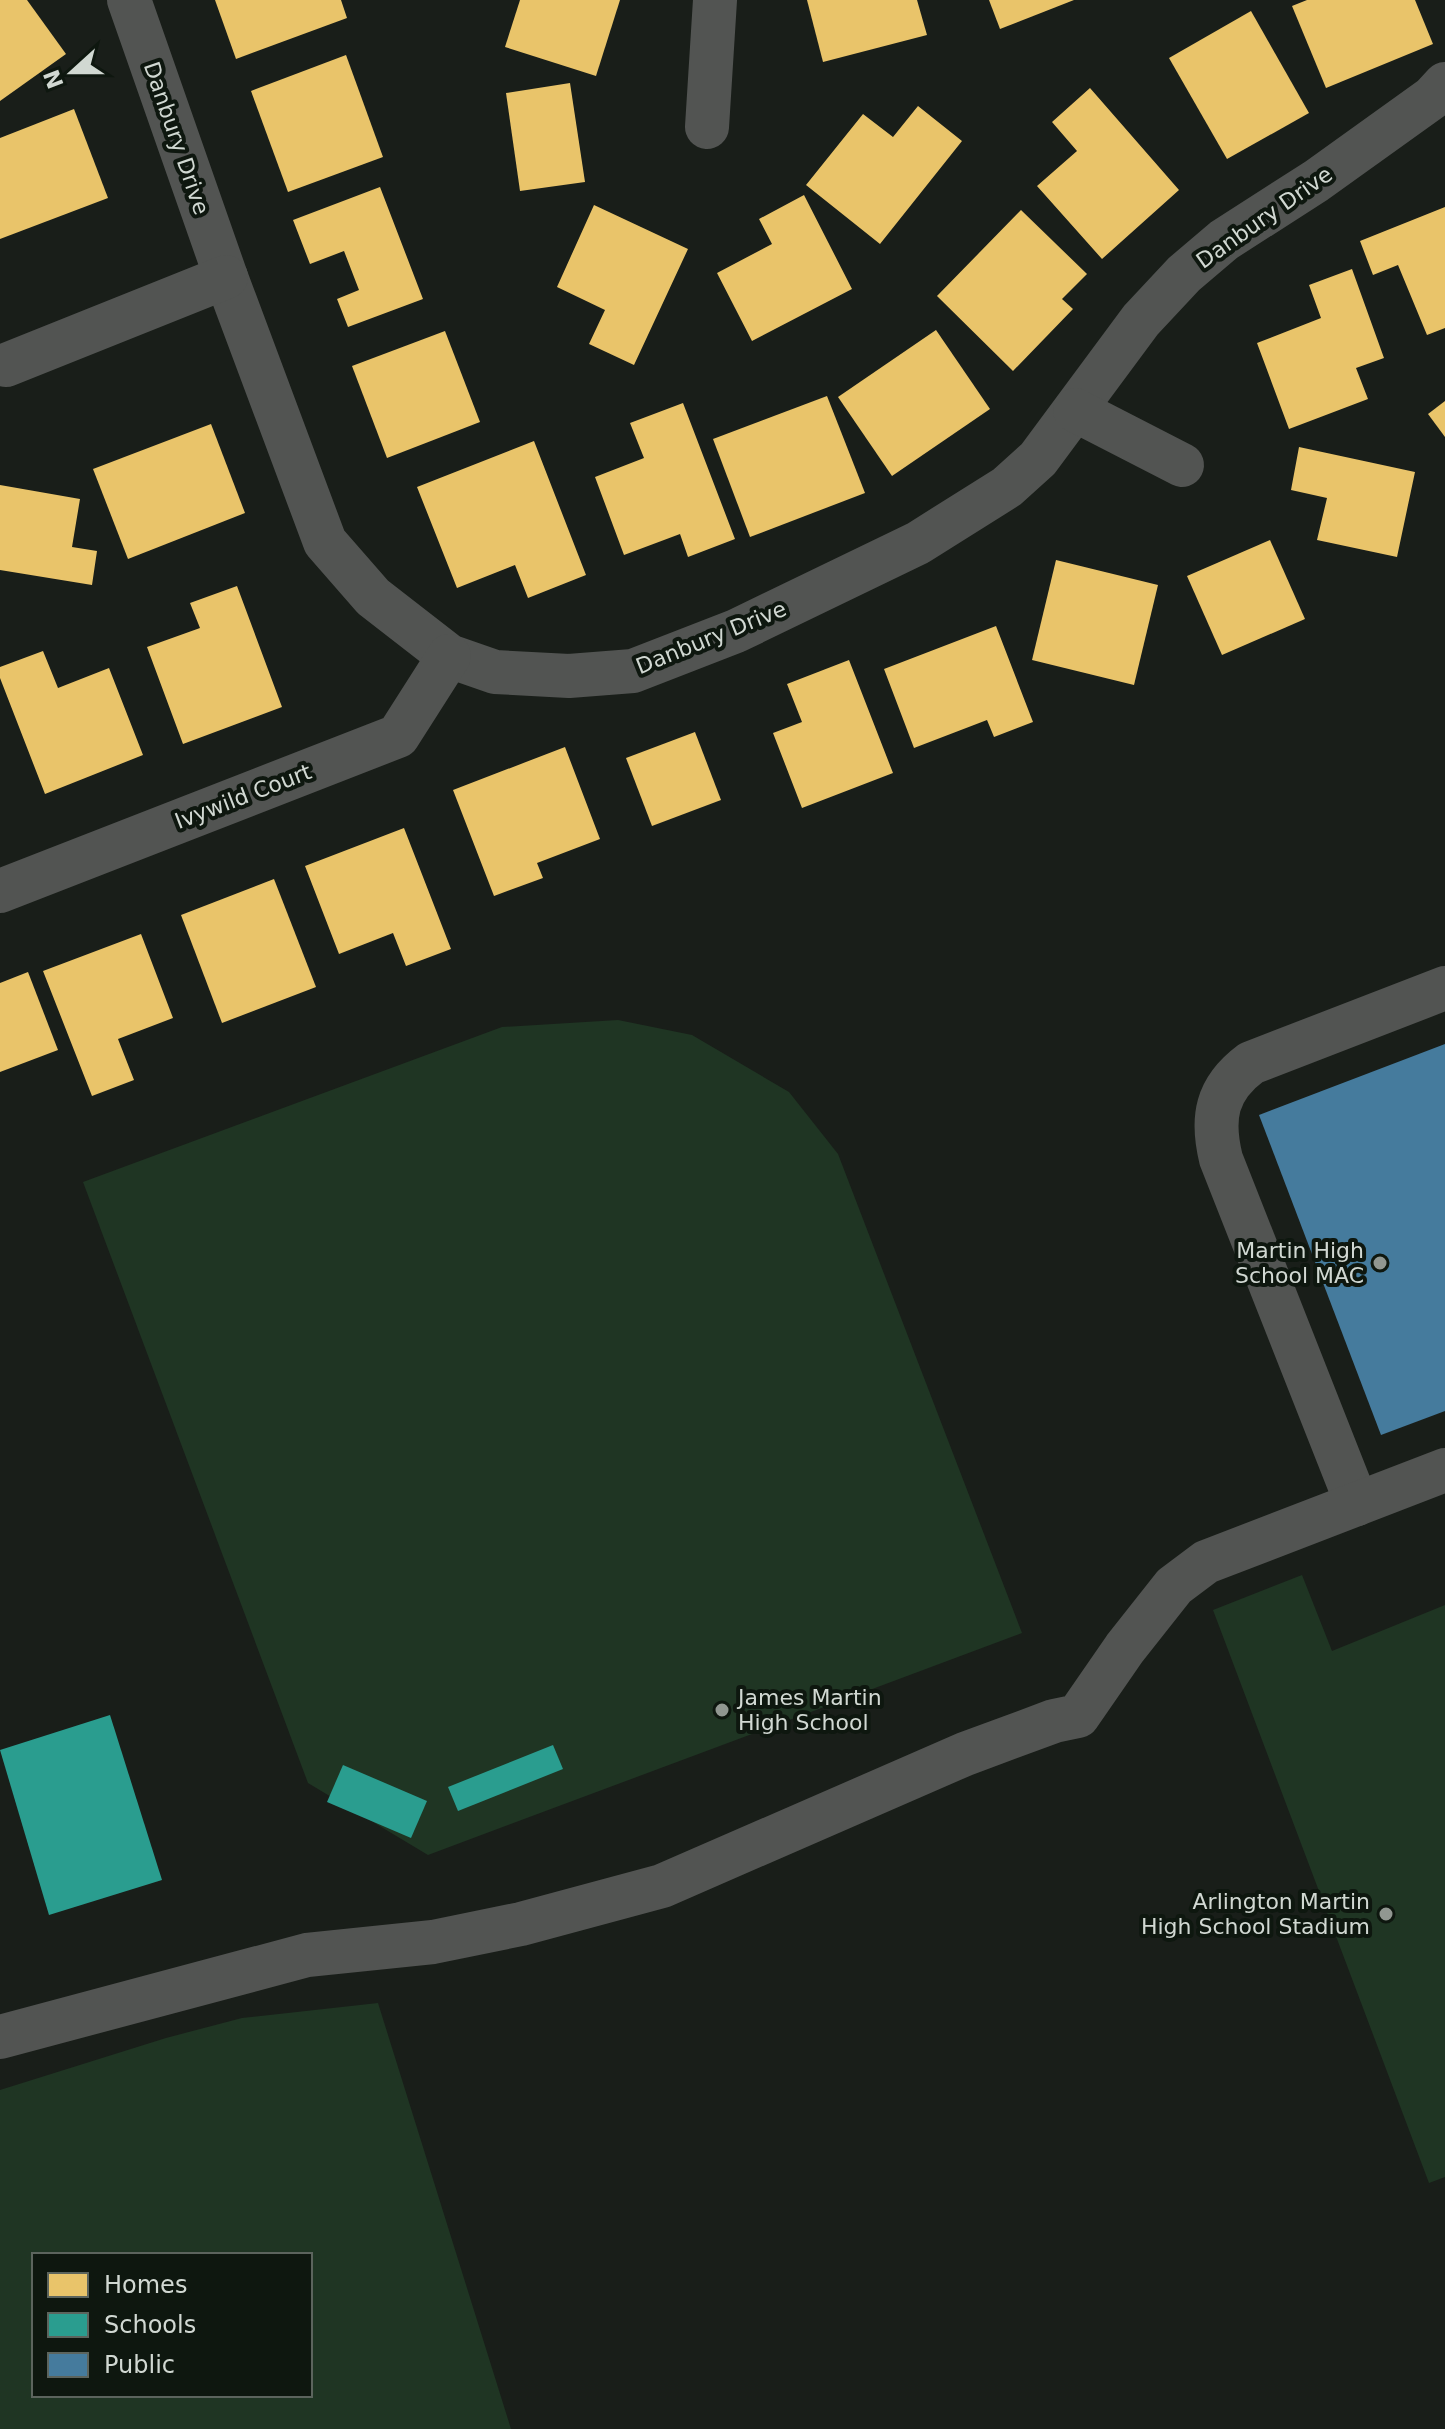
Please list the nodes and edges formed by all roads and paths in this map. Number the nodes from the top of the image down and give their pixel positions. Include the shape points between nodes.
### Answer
1 (129, 0) edge
2 (715, 0) edge
3 (1445, 84) edge
4 (707, 127) dead end
5 (226, 277) junction
6 (6, 365) dead end
7 (1075, 410) junction
8 (1182, 465) dead end
9 (449, 656) junction
10 (0, 891) edge
11 (1445, 988) edge
12 (1445, 1470) edge
13 (1357, 1504) junction
14 (0, 2037) edge

1 - 5 street, Danbury Drive
2 - 4 street
3 - 7 street, Danbury Drive via 1184,274 1141,320
5 - 6 street
5 - 9 street, Danbury Drive via 325,542 373,597
7 - 8 street
7 - 9 street, Danbury Drive via 1038,459 1007,487 918,543 736,631 633,671 569,676 495,672
9 - 10 street, Ivywild Court via 398,736
11 - 13 street via 1251,1063 1224,1092 1214,1130
12 - 13 street
13 - 14 street via 1206,1562 1174,1586 1078,1716 965,1754 662,1886 433,1942 307,1955

